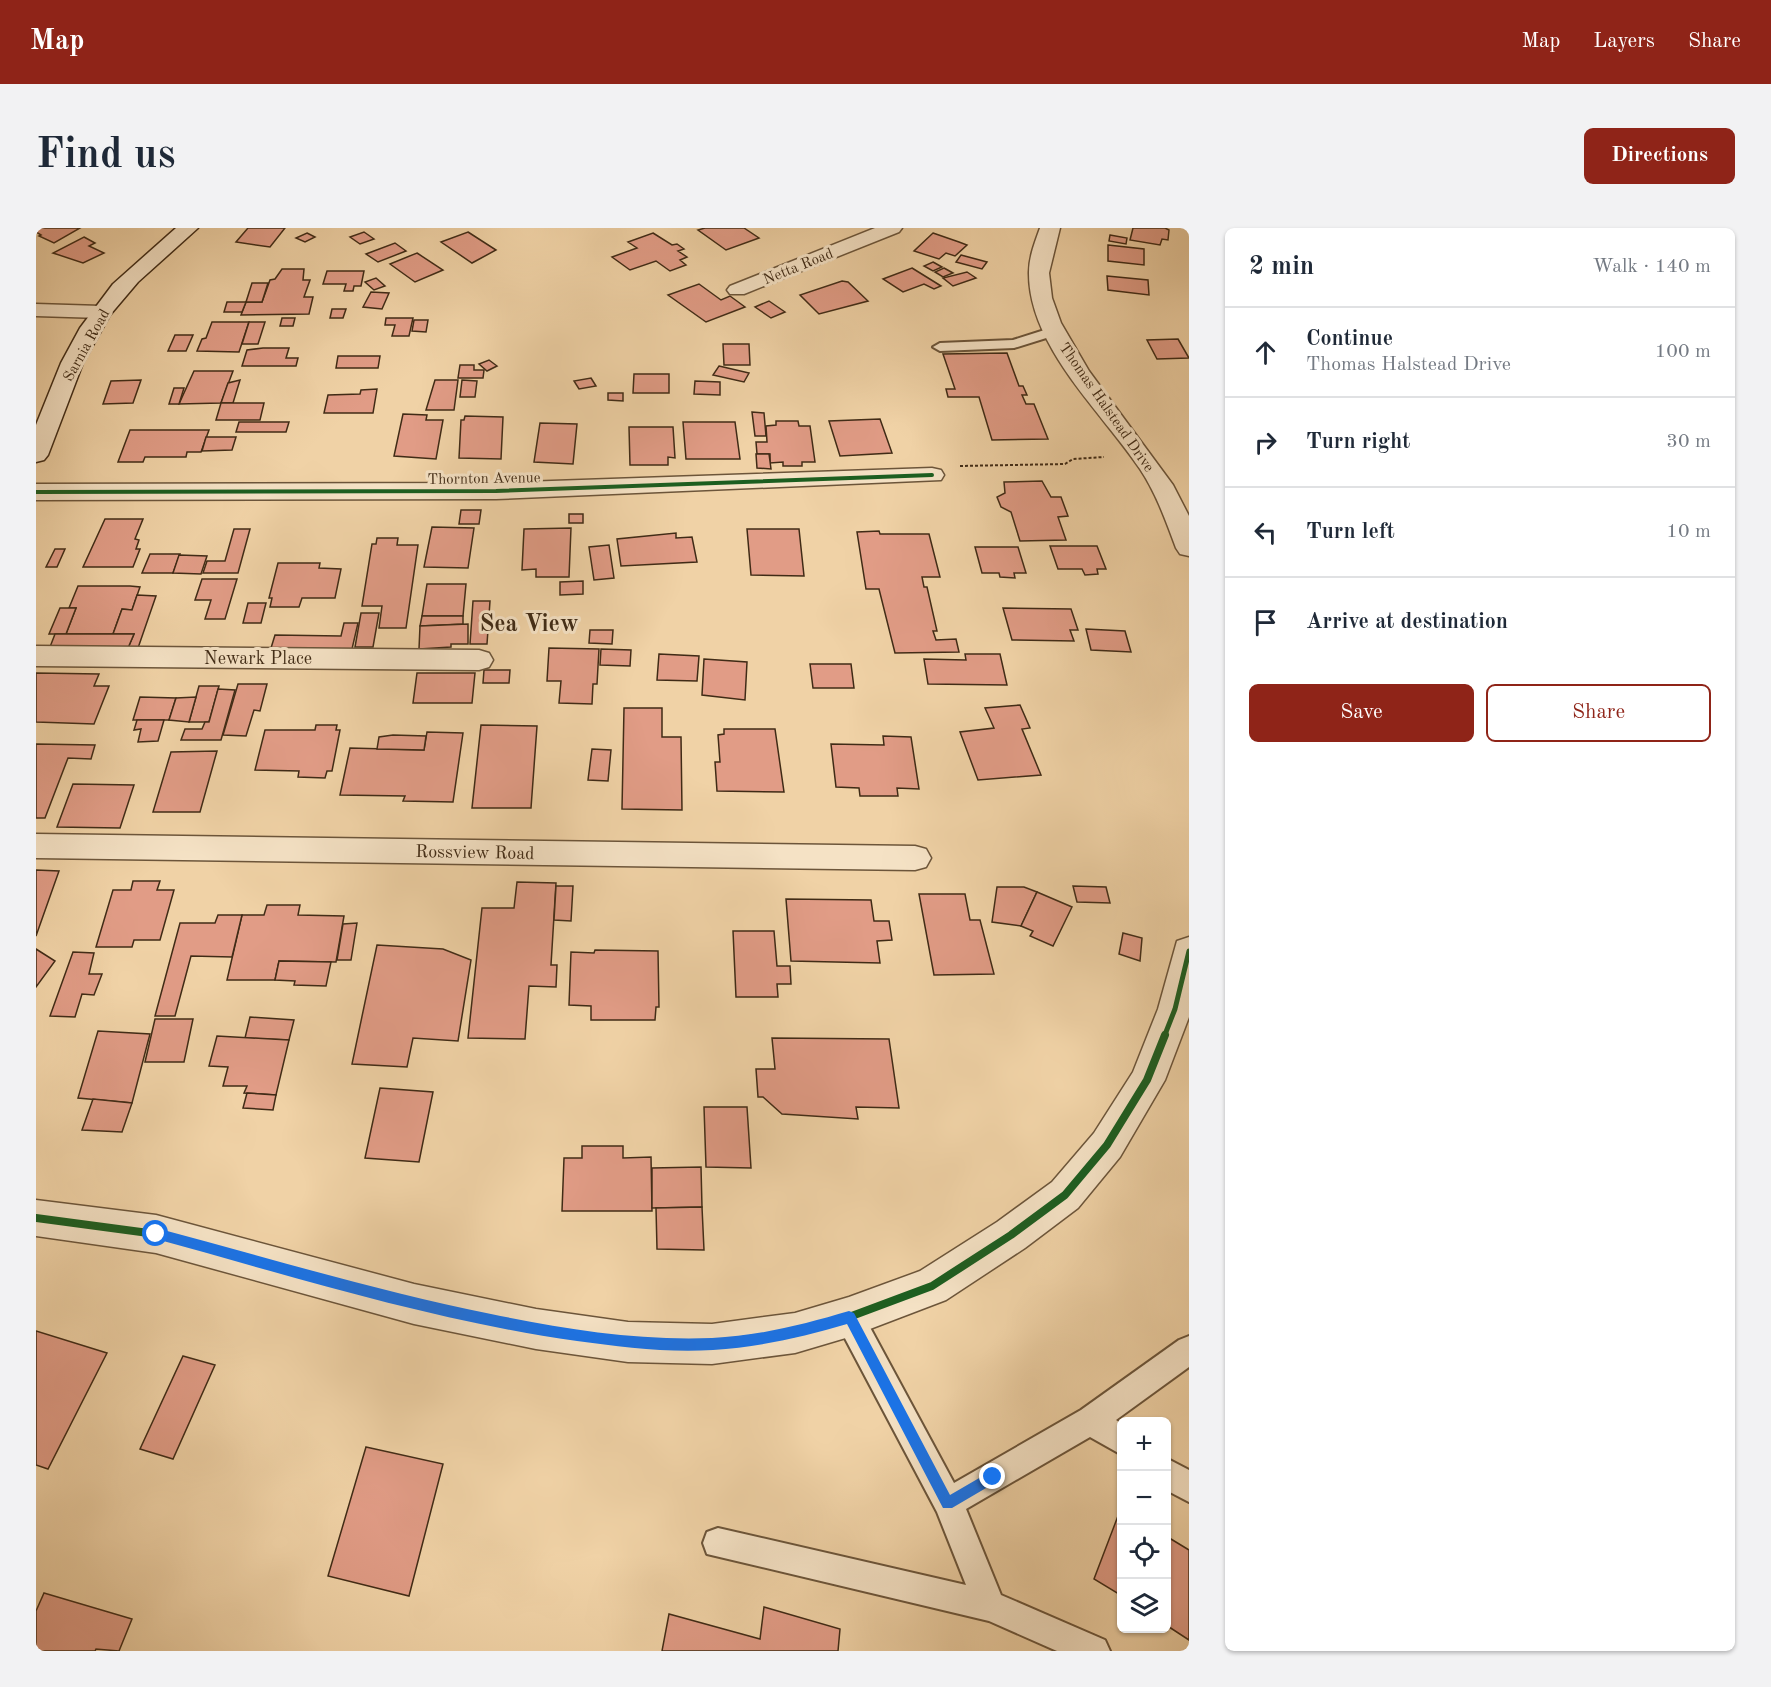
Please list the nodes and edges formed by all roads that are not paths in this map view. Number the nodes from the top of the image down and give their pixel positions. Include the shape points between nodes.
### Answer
1 (188, 228) edge
2 (892, 228) edge
3 (1050, 228) edge
4 (737, 290) dead end
5 (36, 310) edge
6 (101, 312) junction
7 (1054, 331) junction
8 (940, 347) dead end
9 (36, 455) edge
10 (932, 475) road end
11 (36, 492) edge
12 (1189, 548) edge
13 (36, 656) edge
14 (479, 660) dead end
15 (36, 846) edge
16 (915, 858) dead end
17 (1189, 951) edge
18 (36, 1218) edge
19 (849, 1317) junction
20 (1189, 1350) edge
21 (1091, 1420) junction
22 (1117, 1438) edge
23 (1171, 1475) edge
24 (1189, 1487) edge
25 (948, 1503) junction
26 (718, 1543) dead end
27 (990, 1606) junction
28 (1094, 1651) edge

1 - 6 street, Sarnia Road
2 - 4 street, Netta Road
3 - 7 street, Thomas Halstead Drive via 1041,253 1039,275 1042,299
5 - 6 street
6 - 9 street, Sarnia Road via 70,370
7 - 8 lane via 1014,344
7 - 12 street, Thomas Halstead Drive via 1073,364 1150,467
10 - 11 street, Thornton Avenue via 496,491
13 - 14 street, Newark Place
15 - 16 street, Rossview Road
17 - 19 street via 1176,1009 1147,1080 1107,1145 1065,1196 932,1286
18 - 19 street via 156,1234 414,1304 536,1329 628,1342 712,1344 795,1333
19 - 25 lane
20 - 21 lane
21 - 22 lane
21 - 25 lane
23 - 24 lane
25 - 27 lane
26 - 27 lane
27 - 28 lane

